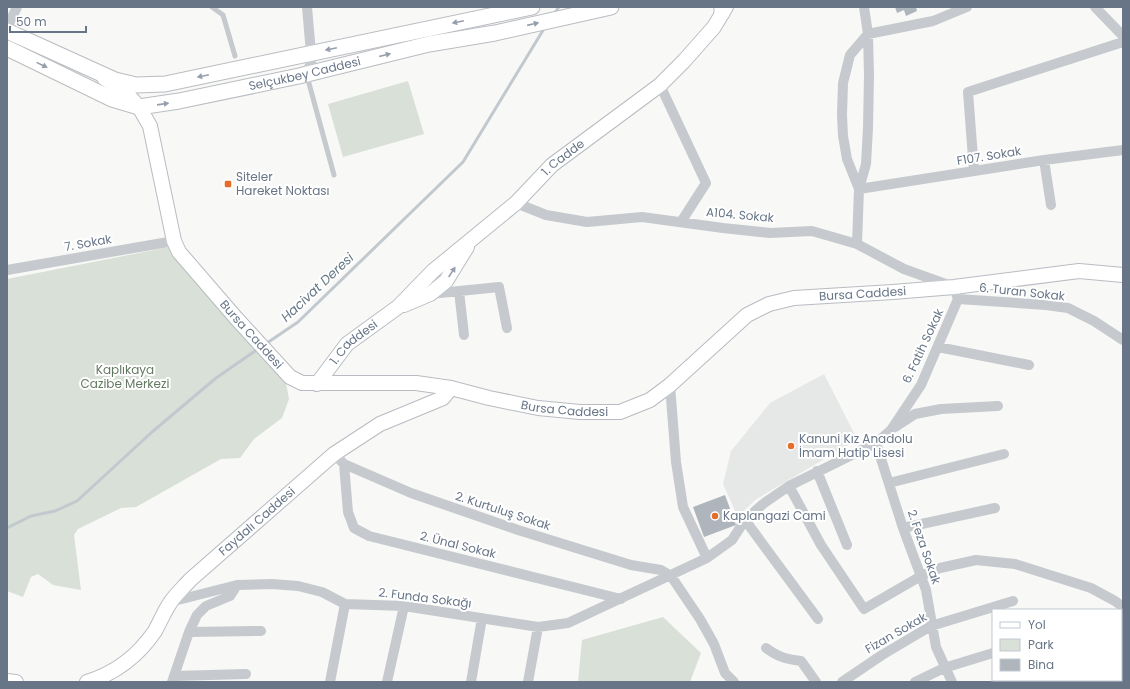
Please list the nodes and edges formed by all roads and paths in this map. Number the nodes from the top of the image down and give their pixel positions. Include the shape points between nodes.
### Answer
1 (17, 7) edge
2 (212, 7) edge
3 (307, 7) edge
4 (532, 7) edge
5 (864, 7) edge
6 (967, 7) edge
7 (1095, 7) edge
8 (608, 8) edge
9 (724, 9) edge
10 (431, 28) junction
11 (7, 29) edge
12 (868, 34) junction
13 (1123, 36) edge
14 (1123, 42) edge
15 (429, 44) junction
16 (7, 48) edge
17 (311, 54) junction
18 (235, 56) dead end
19 (94, 71) junction
20 (306, 74) junction
21 (660, 84) junction
22 (148, 86) junction
23 (139, 107) junction
24 (1123, 150) edge
25 (1044, 160) junction
26 (974, 171) junction
27 (334, 175) dead end
28 (859, 189) junction
29 (516, 203) junction
30 (1051, 205) dead end
31 (681, 222) junction
32 (472, 239) junction
33 (174, 241) junction
34 (857, 244) junction
35 (7, 270) edge
36 (1123, 275) edge
37 (459, 291) junction
38 (956, 293) junction
39 (430, 294) junction
40 (398, 307) junction
41 (507, 328) dead end
42 (464, 335) dead end
43 (1123, 340) edge
44 (938, 347) junction
45 (1029, 365) dead end
46 (317, 384) junction
47 (670, 385) junction
48 (451, 388) junction
49 (998, 406) dead end
50 (891, 430) junction
51 (876, 443) junction
52 (1004, 454) dead end
53 (339, 459) junction
54 (817, 472) junction
55 (889, 483) junction
56 (789, 486) junction
57 (995, 508) dead end
58 (745, 520) junction
59 (903, 528) junction
60 (847, 545) dead end
61 (707, 558) junction
62 (671, 576) junction
63 (921, 576) junction
64 (237, 585) junction
65 (621, 600) junction
66 (1014, 601) dead end
67 (170, 602) junction
68 (345, 604) junction
69 (404, 606) junction
70 (1123, 607) edge
71 (482, 618) junction
72 (818, 619) dead end
73 (931, 626) junction
74 (538, 628) junction
75 (262, 631) dead end
76 (189, 632) junction
77 (766, 648) dead end
78 (992, 653) edge
79 (944, 668) junction
80 (246, 674) dead end
81 (173, 679) edge
82 (7, 681) edge
83 (16, 682) edge
84 (87, 682) edge
85 (330, 682) edge
86 (387, 682) edge
87 (471, 682) edge
88 (528, 682) edge
89 (734, 682) edge
90 (816, 682) edge
91 (842, 682) edge
92 (915, 682) edge
93 (952, 682) edge

1 - 11 street
2 - 18 lane via 223,15
3 - 17 street
4 -> 10 main road, Selçukbey Caddesi
5 - 12 street
6 - 12 street via 932,21
7 - 13 street
15 -> 8 main road, Selçukbey Caddesi via 495,33
9 - 21 main road, 1. Cadde via 714,27
10 - 15 main road
10 -> 17 main road, Selçukbey Caddesi
11 - 19 main road, Selçukbey Caddesi
12 - 28 street via 866,164
12 - 28 street via 850,55 843,83 843,136 847,158
14 - 26 street via 968,92
20 -> 15 main road, Selçukbey Caddesi
16 -> 23 main road, Selçukbey Caddesi via 112,99
17 - 20 street via 311,63
17 -> 22 main road, Selçukbey Caddesi
19 - 22 main road, Selçukbey Caddesi via 115,80
19 - 23 main road, Bursa Caddesi via 129,96
23 -> 20 main road, Selçukbey Caddesi via 179,102
20 - 27 lane
21 - 29 main road, 1. Cadde via 552,165
21 - 31 street via 706,184
22 - 23 main road via 140,96
23 - 33 main road, Bursa Caddesi via 150,126
24 - 25 street, F107. Sokak
25 - 26 street, F107. Sokak
25 - 30 street
26 - 28 street, F107. Sokak
28 - 34 street
29 - 31 street, A104. Sokak via 546,215 587,222 642,216
29 - 32 main road, 1. Cadde
31 - 34 street, A104. Sokak via 770,233 812,231
39 -> 32 main road via 446,281
32 - 40 main road, 1. Cadde via 433,271
33 - 35 street, 7. Sokak
33 - 46 main road, Bursa Caddesi via 179,252 290,377 302,383
34 - 38 street, A104. Sokak
36 - 38 main road, Bursa Caddesi via 1079,271
37 - 39 street
37 - 41 street via 499,287
37 - 42 street
38 - 43 street, 6. Turan Sokak via 1068,308
38 - 44 street, 6. Fatih Sokak
38 - 47 main road, Bursa Caddesi via 893,292 794,298 769,304 747,315
39 - 40 main road
40 - 46 main road, 1. Caddesi via 347,344
44 - 45 street
44 - 50 street, 6. Fatih Sokak via 921,385
46 - 48 main road, Bursa Caddesi via 416,383
47 - 48 main road, Bursa Caddesi via 650,400 620,412 538,408
47 - 61 street via 676,462 683,507
48 - 53 main road, Faydalı Caddesi via 443,398 380,424
49 - 50 street via 941,409 915,414
50 - 51 street, 6. Fatih Sokak
51 - 54 street, 6. Fatih Sokak
51 - 55 street, 2. Feza Sokak
52 - 55 street
53 - 62 street, 2. Kurtuluş Sokak via 411,493 518,530 631,565 661,570
53 - 65 street, 2. Ünal Sokak via 348,512 354,528 369,536
53 - 67 main road, Faydalı Caddesi via 190,580
54 - 56 street, 6. Fatih Sokak
54 - 60 street
55 - 59 street, 2. Feza Sokak
56 - 58 street, 6. Fatih Sokak via 762,504
56 - 63 street via 821,545 864,608
57 - 59 street
58 - 61 street, 6. Fatih Sokak via 732,540
58 - 72 street
59 - 63 street, 2. Feza Sokak
61 - 62 street, 6. Fatih Sokak
62 - 65 street, 2. Funda Sokağı
62 - 89 street via 714,644 725,674
63 - 70 street via 940,568 976,560 1015,564 1091,588
63 - 73 street, 2. Feza Sokak via 926,590
64 - 67 street, 2. Funda Sokağı
64 - 68 street, 2. Funda Sokağı via 298,586 322,592
64 - 76 street via 230,596 206,606 197,615
65 - 74 street, 2. Funda Sokağı via 568,623
66 - 73 street, Fizan Sokak
67 - 84 main road, Faydalı Caddesi via 156,630 143,647 122,666 102,678
68 - 69 street, 2. Funda Sokağı
68 - 85 street
69 - 71 street, 2. Funda Sokağı
69 - 86 street
71 - 74 street, 2. Funda Sokağı
71 - 87 street
73 - 79 street, 2. Feza Sokak
73 - 91 street, Fizan Sokak
74 - 88 street
75 - 76 street
76 - 81 street
77 - 90 street via 776,655 801,661
78 - 79 street
79 - 92 street
79 - 93 street, 2. Feza Sokak
80 - 81 street
82 - 83 main road

